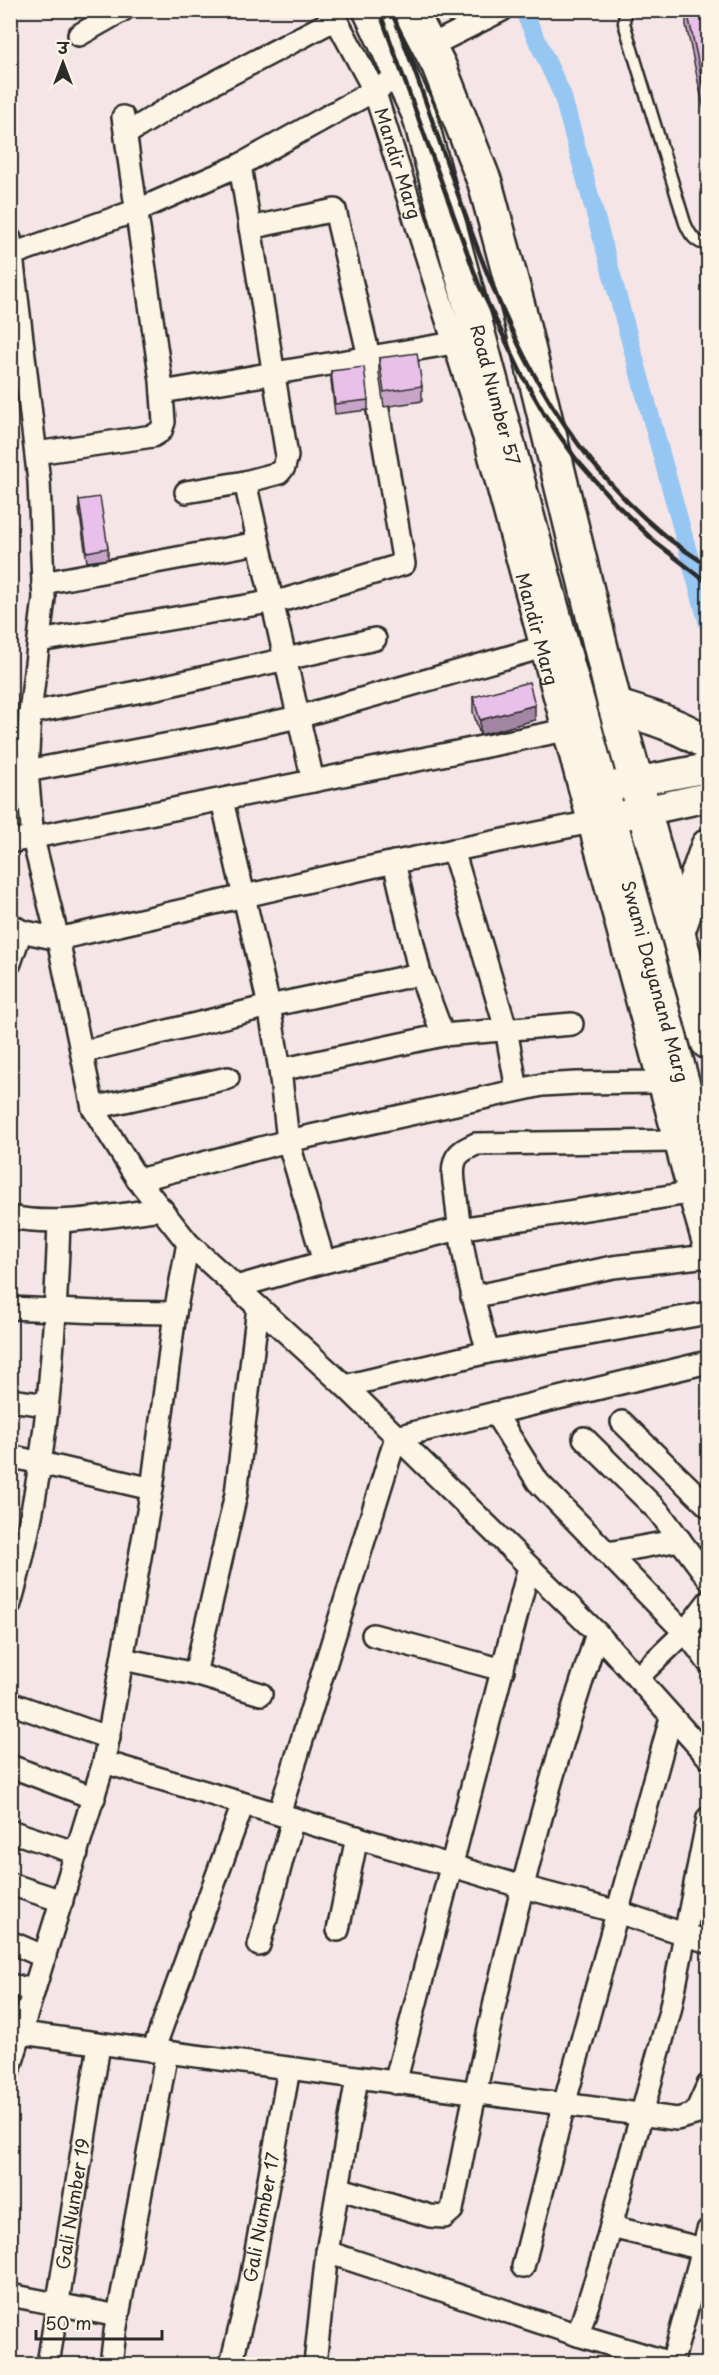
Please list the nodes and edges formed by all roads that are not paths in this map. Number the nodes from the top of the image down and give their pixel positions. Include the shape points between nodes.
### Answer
1 (123, 10) edge
2 (370, 10) edge
3 (410, 10) edge
4 (502, 10) edge
5 (625, 10) edge
6 (333, 15) edge
7 (79, 36) dead end
8 (430, 46) junction
9 (388, 83) junction
10 (240, 165) junction
11 (138, 210) junction
12 (250, 228) junction
13 (708, 245) edge
14 (11, 249) edge
15 (454, 343) junction
16 (369, 357) junction
17 (274, 372) junction
18 (162, 392) junction
19 (36, 453) junction
20 (245, 482) junction
21 (186, 492) dead end
22 (258, 543) junction
23 (43, 583) junction
24 (271, 602) junction
25 (375, 639) dead end
26 (39, 641) junction
27 (551, 645) junction
28 (285, 659) junction
29 (615, 706) junction
30 (30, 714) junction
31 (298, 717) junction
32 (575, 728) junction
33 (708, 744) edge
34 (708, 768) edge
35 (27, 771) junction
36 (313, 781) junction
37 (640, 796) junction
38 (708, 797) edge
39 (222, 800) junction
40 (601, 809) junction
41 (33, 839) junction
42 (10, 842) edge
43 (708, 846) edge
44 (453, 850) junction
45 (394, 862) junction
46 (244, 896) junction
47 (16, 928) edge
48 (678, 931) junction
49 (58, 939) junction
50 (10, 963) edge
51 (420, 974) junction
52 (269, 1006) junction
53 (572, 1024) dead end
54 (506, 1029) junction
55 (443, 1035) junction
56 (708, 1042) edge
57 (82, 1052) junction
58 (280, 1070) junction
59 (228, 1078) dead end
60 (660, 1082) junction
61 (517, 1090) junction
62 (93, 1108) junction
63 (288, 1141) junction
64 (676, 1141) junction
65 (138, 1180) junction
66 (698, 1184) edge
67 (162, 1209) junction
68 (10, 1217) edge
69 (59, 1221) junction
70 (459, 1229) junction
71 (188, 1243) junction
72 (708, 1258) edge
73 (324, 1262) junction
74 (236, 1287) junction
75 (472, 1297) junction
76 (258, 1307) junction
77 (10, 1308) edge
78 (57, 1310) junction
79 (175, 1313) junction
80 (708, 1313) edge
81 (489, 1352) junction
82 (708, 1362) edge
83 (345, 1386) junction
84 (10, 1400) edge
85 (47, 1405) junction
86 (495, 1413) junction
87 (622, 1422) dead end
88 (396, 1437) junction
89 (584, 1438) dead end
90 (10, 1456) edge
91 (40, 1463) junction
92 (152, 1489) junction
93 (708, 1506) edge
94 (680, 1540) junction
95 (608, 1553) junction
96 (529, 1568) junction
97 (708, 1578) edge
98 (708, 1602) edge
99 (10, 1604) edge
100 (685, 1632) junction
101 (597, 1633) junction
102 (373, 1635) dead end
103 (123, 1659) junction
104 (708, 1662) edge
105 (503, 1670) junction
106 (195, 1674) junction
107 (637, 1678) junction
108 (261, 1694) dead end
109 (10, 1703) edge
110 (671, 1718) junction
111 (109, 1738) junction
112 (708, 1757) edge
113 (104, 1762) junction
114 (10, 1766) edge
115 (94, 1798) junction
116 (243, 1804) junction
117 (286, 1816) junction
118 (708, 1818) edge
119 (10, 1831) edge
120 (357, 1837) junction
121 (77, 1853) junction
122 (453, 1866) junction
123 (10, 1884) edge
124 (523, 1887) junction
125 (62, 1901) junction
126 (618, 1912) junction
127 (339, 1930) dead end
128 (685, 1935) junction
129 (10, 1942) edge
130 (708, 1942) edge
131 (259, 1945) dead end
132 (45, 1957) junction
133 (10, 1985) edge
134 (34, 1990) junction
135 (20, 2012) edge
136 (21, 2033) junction
137 (99, 2045) junction
138 (160, 2052) junction
139 (11, 2063) edge
140 (289, 2069) junction
141 (357, 2078) junction
142 (395, 2083) junction
143 (708, 2085) edge
144 (474, 2093) junction
145 (564, 2105) junction
146 (642, 2116) junction
147 (338, 2188) junction
148 (611, 2227) junction
149 (707, 2243) edge
150 (327, 2252) junction
151 (523, 2267) dead end
152 (10, 2295) edge
153 (58, 2304) junction
154 (118, 2316) junction
155 (578, 2335) junction
156 (624, 2357) edge
157 (48, 2364) edge
158 (111, 2364) edge
159 (231, 2364) edge
160 (315, 2364) edge
161 (673, 2364) edge

1 - 7 street
2 - 9 main road, Road Number 57
3 - 8 main road
4 - 8 street
5 - 13 lane via 624,23 685,223 692,237
6 - 9 street, Mandir Marg
6 - 11 street via 183,99 124,126
8 - 29 main road via 485,183
9 - 10 street
9 - 15 street, Mandir Marg
9 - 27 main road, Road Number 57 via 419,114
10 - 11 street
10 - 12 street
11 - 14 street
11 - 18 street
12 - 16 street via 334,210
12 - 17 street
14 - 19 street
15 - 16 street
15 - 27 street, Mandir Marg
16 - 17 street
16 - 24 street via 404,564
17 - 18 street
17 - 20 street via 288,456 279,473
18 - 19 street via 164,423 153,436
19 - 23 street
20 - 21 street
20 - 22 street
22 - 23 street
22 - 24 street
23 - 26 street
24 - 26 street
24 - 28 street
25 - 28 street
26 - 30 street
27 - 31 street
27 - 32 main road, Road Number 57
28 - 30 street
28 - 31 street
29 - 33 main road via 663,721
29 - 37 main road
30 - 35 street
31 - 35 street
31 - 36 street
32 - 36 street
32 - 40 main road, Road Number 57
34 - 37 main road
35 - 41 street
36 - 39 street
37 - 38 main road
37 - 40 main road
37 - 48 main road, Swami Dayanand Marg
39 - 41 street
39 - 46 street
40 - 44 street
40 - 60 street
40 - 66 main road, Swami Dayanand Marg
41 - 42 street
41 - 49 street
43 - 48 main road
44 - 45 street
44 - 54 street
45 - 46 street
45 - 51 street
46 - 49 street
46 - 52 street
47 - 49 street
47 - 50 street
48 - 56 main road, Swami Dayanand Marg
49 - 57 street
51 - 52 street
51 - 55 street
52 - 57 street
52 - 58 street
53 - 54 street
54 - 55 street
54 - 61 street
55 - 58 street
57 - 62 street
58 - 63 street
59 - 62 street
60 - 61 street via 577,1083
60 - 64 street
61 - 63 street
62 - 65 street
63 - 65 street
63 - 73 street
64 - 66 street
64 - 70 street via 476,1144 455,1158
65 - 67 street
66 - 70 street
66 - 72 street
67 - 69 street
67 - 71 street
68 - 69 street
69 - 78 street
70 - 73 street
70 - 75 street
71 - 74 street
71 - 79 street
72 - 75 street via 613,1268
73 - 74 street
74 - 76 street
75 - 81 street
76 - 83 street
76 - 106 street via 236,1494
77 - 78 street
78 - 79 street
78 - 85 street
79 - 92 street
80 - 81 street
81 - 83 street
82 - 86 street
83 - 88 street
84 - 85 street
85 - 91 street
86 - 88 street
86 - 95 street via 538,1482
87 - 93 street
88 - 96 street
88 - 117 street
89 - 94 street via 659,1512
90 - 91 street
91 - 92 street
91 - 99 street via 26,1550
92 - 103 street
94 - 95 street
94 - 97 street
95 - 100 street
96 - 101 street
96 - 105 street
98 - 100 street
100 - 104 street
100 - 107 street
101 - 107 street
101 - 124 street
102 - 105 street
103 - 106 street
103 - 111 street
105 - 122 street
106 - 108 street
107 - 110 street
109 - 111 street
110 - 112 street
110 - 126 street
111 - 113 street
113 - 115 street
113 - 116 street
114 - 115 street
115 - 121 street
116 - 117 street
116 - 138 street
117 - 120 street
117 - 131 street
118 - 128 street
119 - 121 street
120 - 122 street
120 - 127 street
121 - 125 street
122 - 124 street
122 - 142 street
123 - 125 street
124 - 126 street
124 - 144 street
125 - 132 street
126 - 128 street
126 - 145 street
128 - 130 street
128 - 146 street
129 - 132 street
132 - 134 street
133 - 134 street
134 - 135 street
135 - 136 street
136 - 137 street
136 - 139 street
137 - 138 street
137 - 153 street, Gali Number 19
138 - 140 street
138 - 154 street
140 - 141 street
140 - 159 street, Gali Number 17 via 248,2295
141 - 142 street
141 - 147 street
142 - 144 street
143 - 146 street via 695,2114 677,2120
144 - 145 street
144 - 147 street via 452,2210 444,2217
145 - 146 street
145 - 151 street
146 - 148 street
147 - 150 street
148 - 149 street
148 - 155 street
149 - 161 street
150 - 155 street
150 - 160 street
152 - 153 street
153 - 154 street
153 - 157 street, Gali Number 19
154 - 158 street
155 - 156 street
156 - 161 street

